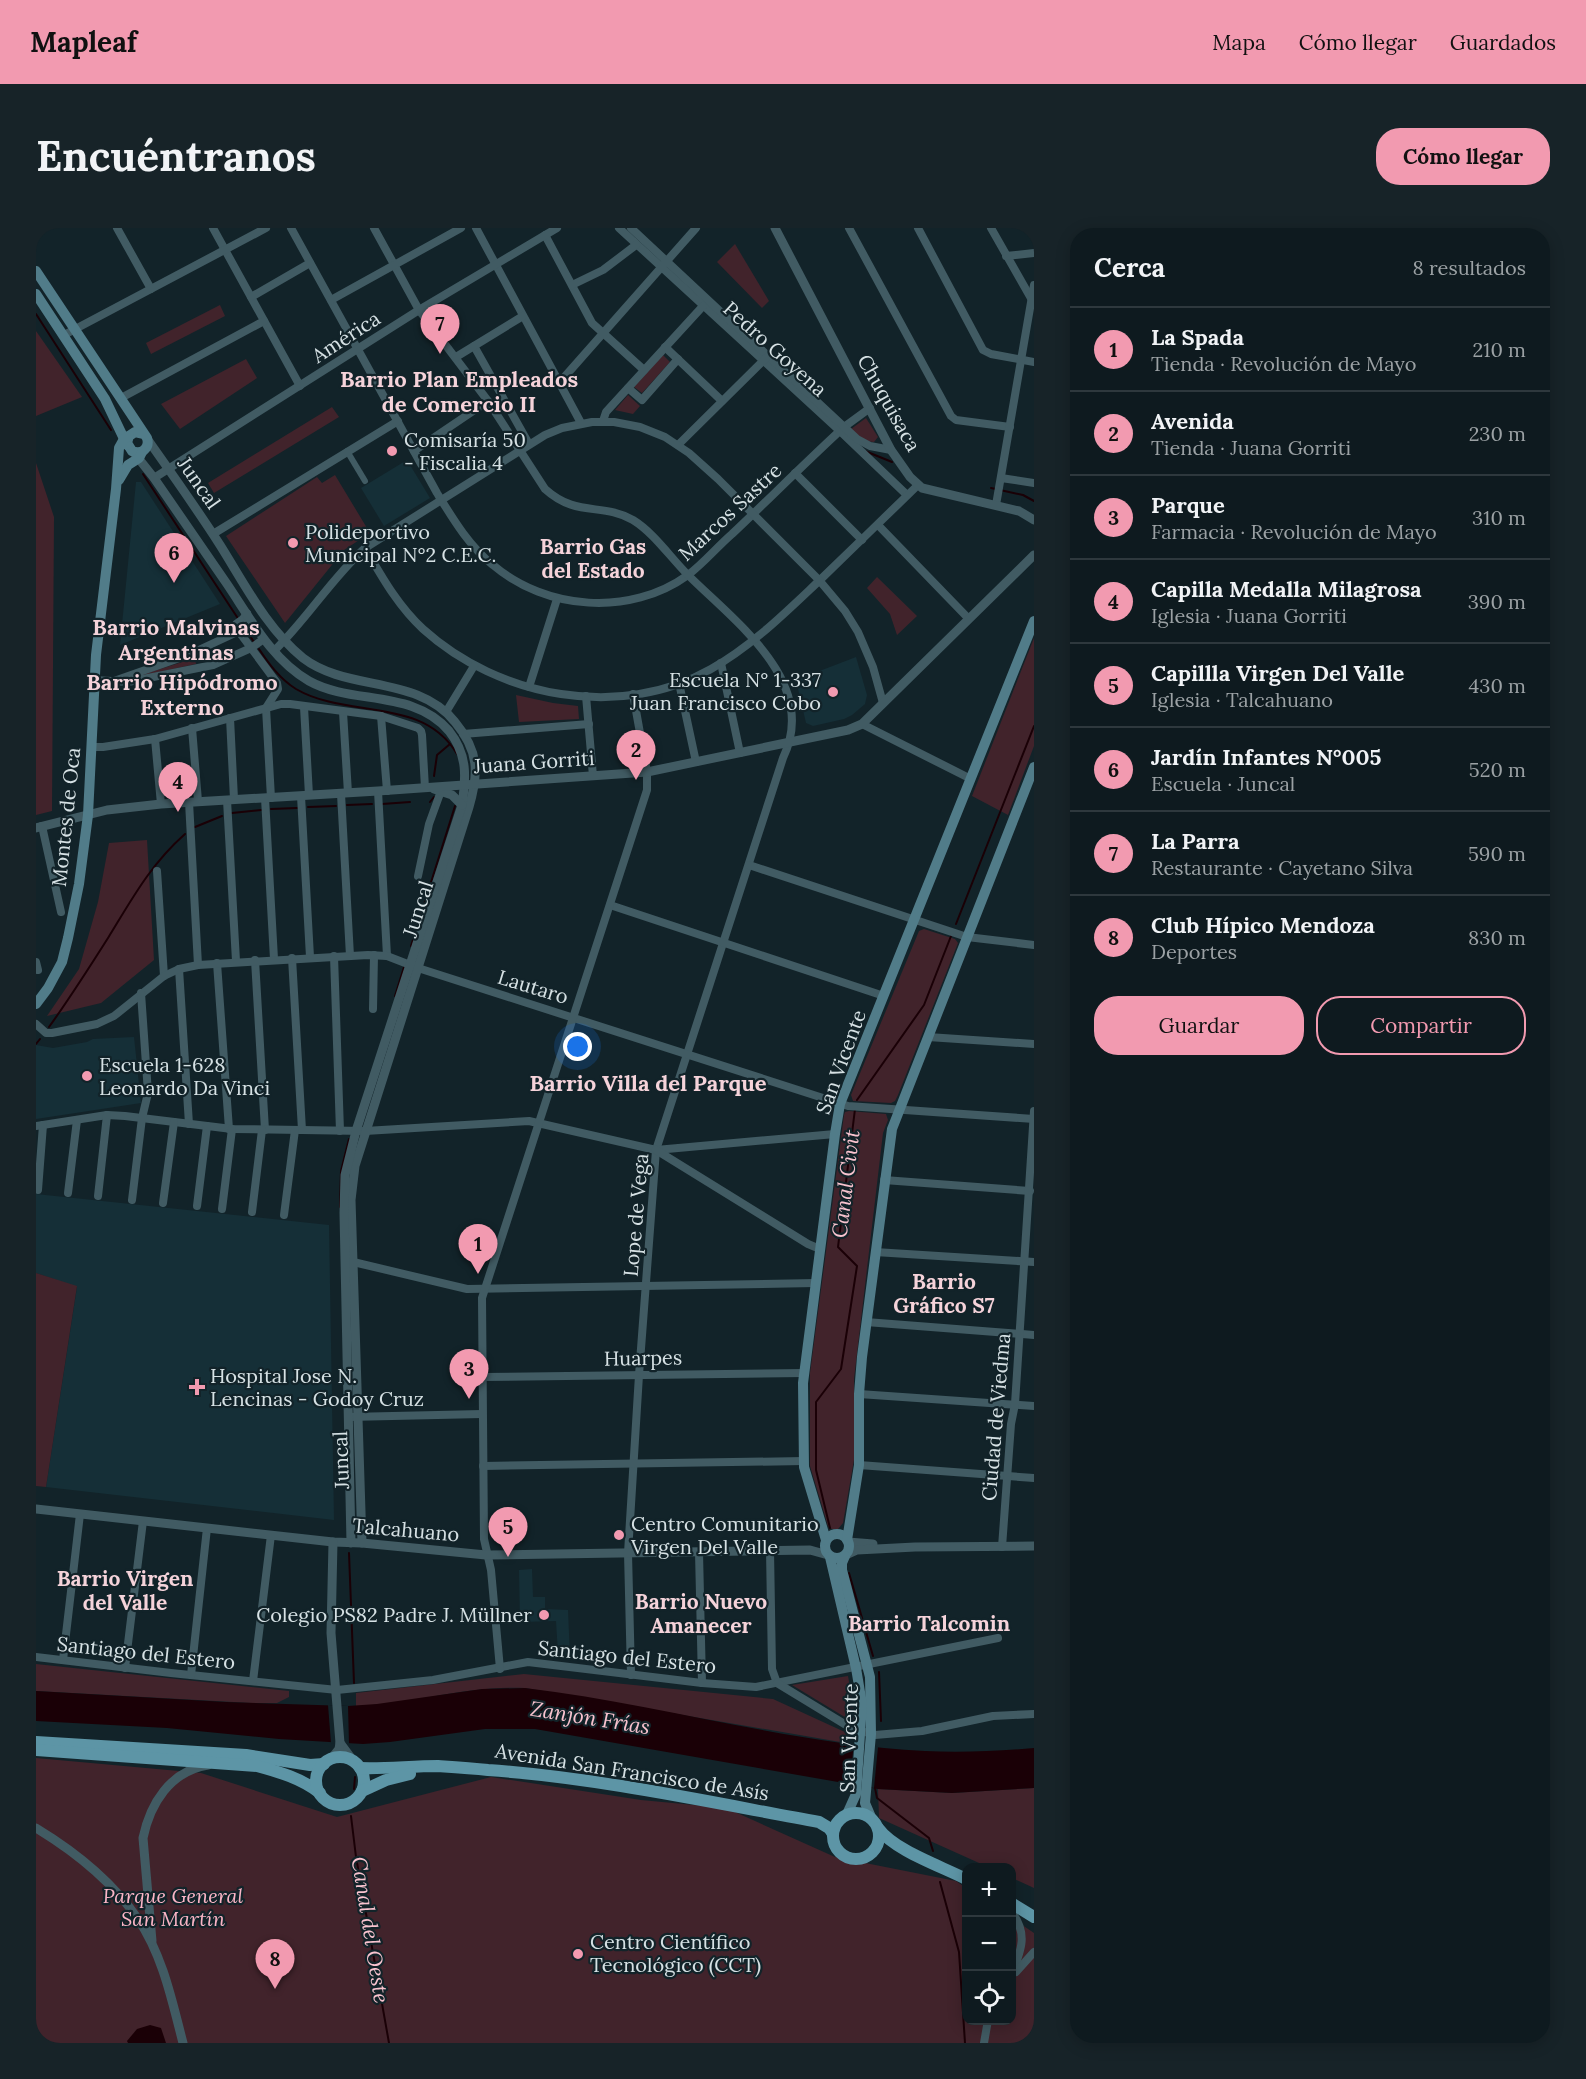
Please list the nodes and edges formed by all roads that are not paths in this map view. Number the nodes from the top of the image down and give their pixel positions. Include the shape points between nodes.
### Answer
1 (117, 228) edge
2 (213, 228) edge
3 (266, 228) edge
4 (291, 228) edge
5 (375, 228) edge
6 (461, 228) edge
7 (476, 228) edge
8 (557, 228) edge
9 (619, 228) edge
10 (631, 228) edge
11 (696, 228) edge
12 (775, 228) edge
13 (849, 228) edge
14 (918, 228) edge
15 (991, 228) edge
16 (545, 235) junction
17 (636, 245) junction
18 (225, 250) junction
19 (1034, 253) edge
20 (1006, 256) junction
21 (310, 263) junction
22 (494, 264) junction
23 (394, 265) junction
24 (663, 265) junction
25 (36, 271) edge
26 (572, 285) junction
27 (1034, 285) edge
28 (151, 289) junction
29 (36, 294) edge
30 (251, 297) junction
31 (331, 300) junction
32 (1032, 300) junction
33 (703, 306) junction
34 (419, 310) junction
35 (524, 316) junction
36 (264, 321) junction
37 (76, 329) junction
38 (603, 333) junction
39 (64, 335) junction
40 (474, 346) junction
41 (665, 347) junction
42 (359, 349) junction
43 (456, 357) junction
44 (678, 359) junction
45 (766, 359) junction
46 (1022, 360) junction
47 (1034, 362) edge
48 (644, 370) junction
49 (560, 382) junction
50 (300, 386) junction
51 (628, 388) junction
52 (121, 398) junction
53 (488, 401) junction
54 (722, 401) junction
55 (870, 408) junction
56 (398, 421) junction
57 (603, 421) junction
58 (581, 423) junction
59 (1010, 427) junction
60 (842, 429) junction
61 (146, 437) junction
62 (529, 444) junction
63 (678, 445) junction
64 (133, 447) junction
65 (891, 450) junction
66 (348, 451) junction
67 (414, 451) junction
68 (519, 451) junction
69 (168, 469) junction
70 (795, 473) junction
71 (154, 478) junction
72 (365, 481) dead end
73 (117, 482) junction
74 (1034, 483) edge
75 (918, 485) junction
76 (999, 487) junction
77 (907, 495) junction
78 (441, 500) junction
79 (996, 505) junction
80 (753, 514) junction
81 (1034, 520) edge
82 (878, 525) junction
83 (213, 534) junction
84 (862, 540) junction
85 (365, 548) junction
86 (1034, 555) edge
87 (688, 575) junction
88 (819, 580) junction
89 (557, 599) junction
90 (247, 613) junction
91 (968, 618) junction
92 (1034, 621) edge
93 (235, 630) junction
94 (264, 639) junction
95 (755, 639) junction
96 (285, 640) junction
97 (251, 648) junction
98 (274, 651) junction
99 (721, 663) junction
100 (474, 666) junction
101 (95, 680) junction
102 (113, 681) junction
103 (679, 683) junction
104 (529, 687) junction
105 (633, 694) junction
106 (586, 696) junction
107 (883, 703) junction
108 (304, 707) junction
109 (266, 708) junction
110 (343, 712) junction
111 (446, 712) junction
112 (381, 716) junction
113 (230, 718) junction
114 (589, 724) junction
115 (862, 724) junction
116 (192, 728) junction
117 (464, 734) junction
118 (155, 739) junction
119 (790, 743) junction
120 (91, 747) junction
121 (740, 753) junction
122 (696, 762) junction
123 (648, 772) junction
124 (1033, 772) edge
125 (592, 776) junction
126 (970, 779) junction
127 (476, 784) junction
128 (465, 785) junction
129 (427, 788) junction
130 (382, 791) junction
131 (441, 791) junction
132 (345, 793) junction
133 (305, 796) junction
134 (268, 798) junction
135 (231, 800) junction
136 (194, 801) junction
137 (160, 804) junction
138 (462, 805) junction
139 (87, 815) junction
140 (39, 827) edge
141 (749, 865) junction
142 (157, 871) dead end
143 (418, 876) dead end
144 (610, 905) junction
145 (62, 912) dead end
146 (914, 920) junction
147 (967, 937) junction
148 (725, 943) junction
149 (1034, 945) edge
150 (374, 955) junction
151 (350, 956) junction
152 (387, 956) junction
153 (310, 957) junction
154 (334, 957) junction
155 (292, 958) junction
156 (274, 959) junction
157 (255, 960) junction
158 (236, 962) junction
159 (217, 963) junction
160 (198, 965) junction
161 (414, 966) junction
162 (179, 969) junction
163 (164, 976) junction
164 (141, 993) junction
165 (884, 996) junction
166 (36, 1004) edge
167 (373, 1009) dead end
168 (574, 1017) junction
169 (36, 1024) edge
170 (928, 1038) junction
171 (1034, 1044) edge
172 (687, 1054) junction
173 (840, 1104) junction
174 (898, 1110) junction
175 (1034, 1111) edge
176 (107, 1115) junction
177 (142, 1118) junction
178 (1034, 1119) edge
179 (76, 1120) junction
180 (174, 1122) junction
181 (189, 1124) junction
182 (539, 1124) junction
183 (40, 1126) edge
184 (207, 1126) junction
185 (230, 1129) junction
186 (264, 1130) junction
187 (299, 1130) junction
188 (340, 1131) junction
189 (360, 1131) junction
190 (834, 1134) junction
191 (656, 1150) junction
192 (884, 1180) junction
193 (38, 1190) dead end
194 (1030, 1191) junction
195 (68, 1193) dead end
196 (98, 1196) dead end
197 (132, 1200) dead end
198 (163, 1203) dead end
199 (197, 1206) dead end
200 (222, 1209) dead end
201 (252, 1212) dead end
202 (284, 1215) dead end
203 (820, 1249) junction
204 (875, 1252) junction
205 (349, 1261) junction
206 (1025, 1261) junction
207 (1034, 1262) edge
208 (815, 1283) junction
209 (646, 1286) junction
210 (485, 1289) junction
211 (866, 1322) junction
212 (1020, 1333) junction
213 (1034, 1335) edge
214 (804, 1373) junction
215 (639, 1375) junction
216 (482, 1377) junction
217 (859, 1394) junction
218 (1015, 1404) junction
219 (1034, 1406) edge
220 (482, 1414) junction
221 (353, 1417) junction
222 (804, 1461) junction
223 (633, 1463) junction
224 (859, 1465) junction
225 (483, 1466) junction
226 (1006, 1475) junction
227 (1034, 1478) edge
228 (36, 1509) edge
229 (80, 1514) junction
230 (143, 1521) junction
231 (207, 1528) junction
232 (272, 1535) junction
233 (826, 1540) junction
234 (848, 1541) junction
235 (333, 1542) junction
236 (357, 1543) junction
237 (1034, 1546) edge
238 (915, 1547) junction
239 (1002, 1547) junction
240 (770, 1550) junction
241 (810, 1550) junction
242 (699, 1551) junction
243 (628, 1553) junction
244 (486, 1555) junction
245 (845, 1555) junction
246 (829, 1556) junction
247 (998, 1638) dead end
248 (36, 1657) edge
249 (63, 1660) junction
250 (868, 1665) junction
251 (125, 1668) junction
252 (856, 1668) junction
253 (500, 1669) junction
254 (191, 1675) junction
255 (631, 1675) junction
256 (254, 1681) junction
257 (702, 1683) junction
258 (777, 1683) junction
259 (336, 1690) junction
260 (1034, 1714) edge
261 (866, 1739) junction
262 (36, 1742) edge
263 (340, 1743) junction
264 (36, 1750) edge
265 (328, 1761) junction
266 (218, 1763) junction
267 (357, 1765) junction
268 (462, 1768) junction
269 (862, 1786) junction
270 (362, 1791) junction
271 (320, 1793) junction
272 (844, 1816) junction
273 (871, 1817) junction
274 (796, 1818) junction
275 (36, 1828) edge
276 (878, 1828) junction
277 (833, 1834) junction
278 (873, 1851) junction
279 (922, 1857) junction
280 (962, 1877) edge
281 (1020, 1907) edge
282 (1034, 1917) edge
283 (153, 1947) junction
284 (1034, 1952) edge
285 (1013, 1971) edge
286 (1016, 1972) edge
287 (987, 2025) edge
288 (183, 2043) edge
289 (984, 2043) edge

1 - 28 street
2 - 18 street
3 - 18 street
4 - 21 street, Marcos Sastre
5 - 23 street
6 - 23 street
7 - 22 street
8 - 16 street, América
9 - 17 street, Pedro Goyena
10 - 24 street, Pedro Goyena
11 - 24 street
12 - 55 street, Chuquisaca
13 - 59 street via 951,416 956,420
14 - 46 street via 983,350
15 - 20 street
16 - 22 street, América
16 - 26 street
17 - 24 street, Pedro Goyena
17 - 26 street via 603,270
18 - 28 street
18 - 30 street
19 - 20 street
20 - 32 street
21 - 30 street
21 - 31 street, Marcos Sastre
22 - 34 street, América
22 - 35 street
23 - 31 street
23 - 34 street
24 - 33 street, Pedro Goyena
24 - 38 street
24 - 45 street, Pedro Goyena
25 - 37 main road
26 - 38 street via 592,323
27 - 32 street
28 - 37 street
29 - 39 main road
30 - 36 street
31 - 42 street, Marcos Sastre
32 - 46 street
33 - 41 street
33 - 45 street, Pedro Goyena
34 - 42 street, América
34 - 43 street
35 - 40 street
35 - 49 street
36 - 50 street
36 - 52 street
37 - 39 street
37 - 52 main road
38 - 48 street
38 - 49 street
39 - 64 main road
40 - 43 street
40 - 62 street
41 - 44 street
41 - 48 street
42 - 50 street, América
42 - 56 street, Marcos Sastre
43 - 53 street
44 - 51 street via 642,400
44 - 54 street
45 - 54 street
45 - 60 street, Pedro Goyena
46 - 47 street
46 - 59 street
48 - 51 street
49 - 58 street
50 - 69 street, América
51 - 57 street via 606,412
52 - 61 main road
53 - 67 street
53 - 68 street
54 - 63 street
55 - 60 street, Marcos Sastre
55 - 65 street, Chuquisaca
56 - 66 street
56 - 67 street, Marcos Sastre
57 - 58 street
57 - 63 street via 640,427
58 - 62 street
59 - 76 street
60 - 65 street, Pedro Goyena via 865,444
60 - 70 street, Marcos Sastre
60 - 77 street, Pedro Goyena
61 - 64 main road via 147,448
61 - 64 main road via 135,432
61 - 69 street, Juncal
62 - 68 street
63 - 80 street
64 - 71 street, Juncal
64 - 73 main road
64 - 73 main road, Montes de Oca via 119,448
65 - 75 street, Chuquisaca
66 - 72 street
66 - 83 street
67 - 78 street, Marcos Sastre
68 - 78 street
68 - 87 street via 555,498 572,506 631,519
69 - 71 street, América
69 - 83 street, Juncal
70 - 80 street, Marcos Sastre
70 - 84 street
71 - 90 street, Juncal
73 - 101 main road, Montes de Oca
74 - 76 street
75 - 77 street
75 - 79 street
76 - 79 street
77 - 82 street
78 - 85 street
78 - 89 street, Marcos Sastre via 463,534 492,565 524,586
79 - 81 street
80 - 87 street, Marcos Sastre
80 - 88 street
82 - 84 street
82 - 91 street
83 - 96 street, Juncal
84 - 88 street
85 - 96 street
85 - 100 street via 395,598 414,620
86 - 91 street, Juana Gorriti
87 - 89 street, Marcos Sastre via 650,594 622,601 589,603
87 - 95 street
88 - 95 street
88 - 107 street via 858,632
89 - 104 street
90 - 93 street
90 - 94 street, Juncal
91 - 107 street, Juana Gorriti
92 - 126 main road, San Vicente
93 - 97 street
93 - 102 street via 188,655
94 - 97 street
94 - 98 street, Juncal
95 - 99 street
95 - 119 street via 781,678 787,695 792,725
96 - 98 street
96 - 111 street, Juncal via 320,669 414,694
97 - 102 street via 213,665 128,682
97 - 109 street via 277,683 278,689
98 - 128 street, Juncal via 322,687 406,705 438,721 458,746 466,772
99 - 103 street
99 - 121 street
100 - 104 street
100 - 111 street
101 - 102 street
101 - 120 main road, Montes de Oca
103 - 105 street
103 - 122 street
104 - 106 street
105 - 106 street
105 - 123 street
106 - 114 street
107 - 115 street, Juana Gorriti
108 - 109 street via 281,704
108 - 110 street
108 - 133 street
109 - 113 street
109 - 134 street
110 - 112 street
110 - 132 street
111 - 117 street, Juncal
112 - 129 street via 421,731
112 - 130 street
113 - 116 street
113 - 135 street
114 - 117 street
114 - 125 street
115 - 119 street, Juana Gorriti
115 - 126 street
116 - 118 street
116 - 136 street
117 - 127 street, Juncal via 474,756
118 - 120 street
118 - 137 street
119 - 121 street, Juana Gorriti
119 - 141 street, Lope de Vega
120 - 139 main road, Montes de Oca
121 - 122 street, Juana Gorriti
122 - 123 street, Juana Gorriti
123 - 125 street, Juana Gorriti
123 - 144 street via 646,790
124 - 147 main road
125 - 127 street, Juana Gorriti
126 - 146 main road, San Vicente
127 - 128 street, Juana Gorriti
127 - 161 street, Juncal
128 - 129 street, Juana Gorriti
128 - 138 street, Juncal
129 - 130 street, Juana Gorriti
129 - 131 street
130 - 132 street, Juana Gorriti
130 - 152 street
131 - 138 street
131 - 143 street
132 - 133 street, Juana Gorriti
132 - 151 street
133 - 134 street, Juana Gorriti
133 - 153 street
134 - 135 street, Juana Gorriti
134 - 156 street
135 - 136 street, Juana Gorriti
135 - 158 street
136 - 137 street, Juana Gorriti
136 - 160 street
137 - 139 street, Juana Gorriti
138 - 161 street, Juncal
139 - 140 street, Juana Gorriti
139 - 166 main road, Montes de Oca via 68,938 56,975
140 - 145 street
141 - 146 street
141 - 148 street, Lope de Vega
142 - 163 street
144 - 148 street
144 - 168 street
146 - 147 street
146 - 165 main road, San Vicente
147 - 149 street
147 - 170 main road
148 - 165 street
148 - 172 street, Lope de Vega
150 - 151 street, Lautaro
150 - 152 street, Lautaro
150 - 167 street
151 - 154 street, Lautaro
152 - 161 street, Lautaro
153 - 154 street, Lautaro
153 - 155 street, Lautaro
154 - 188 street
155 - 156 street, Lautaro
155 - 187 street
156 - 157 street, Lautaro
157 - 158 street, Lautaro
157 - 186 street
158 - 159 street, Lautaro
159 - 160 street, Lautaro
159 - 185 street
160 - 162 street, Lautaro
161 - 168 street, Lautaro
161 - 189 street, Juncal
162 - 163 street, Lautaro
162 - 181 street
163 - 164 street, Lautaro
164 - 169 street, Lautaro via 114,1016 97,1024 52,1034
164 - 177 street via 148,1093
165 - 173 main road, San Vicente
168 - 172 street, Lautaro
168 - 182 street
170 - 171 street
170 - 174 main road
172 - 173 street, Lautaro
172 - 191 street, Lope de Vega
173 - 174 street, Lautaro
173 - 190 main road, San Vicente
174 - 178 street, Lautaro
174 - 192 main road
175 - 178 street, Ciudad de Viedma
176 - 177 street
176 - 179 street
176 - 196 street
177 - 180 street
177 - 197 street
178 - 194 street, Ciudad de Viedma
179 - 183 street
179 - 195 street
180 - 181 street
180 - 198 street
181 - 184 street
182 - 189 street via 529,1121
182 - 191 street
182 - 210 street
183 - 193 street
184 - 185 street
184 - 199 street
185 - 186 street
185 - 200 street
186 - 187 street
186 - 201 street
187 - 188 street
187 - 202 street
188 - 189 street
189 - 205 street, Juncal via 351,1200
190 - 191 street
190 - 203 main road, San Vicente
191 - 203 street
191 - 209 street, Lope de Vega
192 - 194 street
192 - 204 main road
194 - 206 street, Ciudad de Viedma
203 - 208 main road, San Vicente
204 - 206 street
204 - 211 main road
205 - 210 street via 467,1289
205 - 221 street, Juncal
206 - 207 street
206 - 212 street, Ciudad de Viedma
208 - 209 street
208 - 214 main road, San Vicente
209 - 210 street
209 - 215 street, Lope de Vega
210 - 216 street via 481,1307
211 - 212 street
211 - 217 main road
212 - 213 street
212 - 218 street, Ciudad de Viedma
214 - 215 street, Huarpes
214 - 222 main road, San Vicente
215 - 216 street, Huarpes
215 - 223 street, Lope de Vega
216 - 220 street
217 - 218 street
217 - 224 main road
218 - 219 street
218 - 226 street, Ciudad de Viedma
220 - 221 street
220 - 225 street
221 - 236 street, Juncal
222 - 223 street
222 - 233 main road, San Vicente
223 - 225 street
223 - 243 street, Lope de Vega
224 - 226 street
224 - 234 main road
225 - 244 street
226 - 227 street
226 - 239 street, Ciudad de Viedma
228 - 229 street, Talcahuano
229 - 230 street, Talcahuano
229 - 249 street
230 - 231 street, Talcahuano
230 - 251 street
231 - 232 street, Talcahuano
231 - 254 street
232 - 235 street, Talcahuano
232 - 256 street
233 - 234 main road via 837,1534
233 - 241 street
233 - 246 main road via 824,1549
234 - 238 street
234 - 245 main road
235 - 236 street, Talcahuano
235 - 259 street via 331,1633
236 - 244 street, Talcahuano
237 - 239 street
238 - 239 street
238 - 245 street via 857,1550
240 - 241 street, Talcahuano
240 - 242 street, Talcahuano
240 - 258 street via 772,1669
241 - 246 street, Talcahuano
242 - 243 street, Talcahuano
242 - 257 street
243 - 244 street, Talcahuano
243 - 255 street, Lope de Vega
244 - 253 street via 491,1570
245 - 246 main road via 837,1559
245 - 250 main road, San Vicente via 842,1570
246 - 252 main road, San Vicente
247 - 250 street, Santiago del Estero
248 - 249 street, Santiago del Estero
249 - 251 street, Santiago del Estero
250 - 252 street, Santiago del Estero
250 - 261 main road, San Vicente via 871,1692
251 - 254 street, Santiago del Estero
252 - 258 street, Santiago del Estero
252 - 261 main road, San Vicente
253 - 255 street, Santiago del Estero via 528,1662
253 - 259 street, Santiago del Estero
254 - 256 street, Santiago del Estero
255 - 257 street, Santiago del Estero
256 - 259 street, Santiago del Estero
257 - 258 street, Santiago del Estero via 756,1687
258 - 261 street
259 - 263 street
260 - 261 street via 993,1716
261 - 269 main road, San Vicente
262 - 265 main road via 237,1754 310,1765
263 - 265 street
263 - 267 street
264 - 266 main road
265 - 267 main road via 347,1759
265 - 271 main road via 317,1776
266 - 271 main road via 279,1772
266 - 283 street via 180,1776 151,1809 143,1839
267 - 268 main road, Avenida San Francisco de Asís
267 - 270 main road via 363,1775
268 - 270 main road, Avenida San Francisco de Asís via 397,1776
268 - 274 main road, Avenida San Francisco de Asís via 652,1791
269 - 272 main road, San Vicente
269 - 273 main road, San Vicente
270 - 271 main road via 345,1804 331,1803
272 - 273 main road, Avenida San Francisco de Asís via 859,1812
272 - 274 main road, Avenida San Francisco de Asís
272 - 277 main road
273 - 276 main road, Avenida San Francisco de Asís
274 - 277 main road, Avenida San Francisco de Asís via 819,1822
275 - 283 street via 94,1870 122,1898
276 - 278 main road via 879,1840
276 - 279 main road, Avenida San Francisco de Asís via 890,1842
277 - 278 main road, Avenida San Francisco de Asís via 836,1848 847,1857 861,1858
278 - 279 main road, Avenida San Francisco de Asís
279 - 280 main road, Avenida San Francisco de Asís
281 - 282 main road
281 - 285 street via 1023,1943
283 - 288 street
284 - 286 street
287 - 289 street

